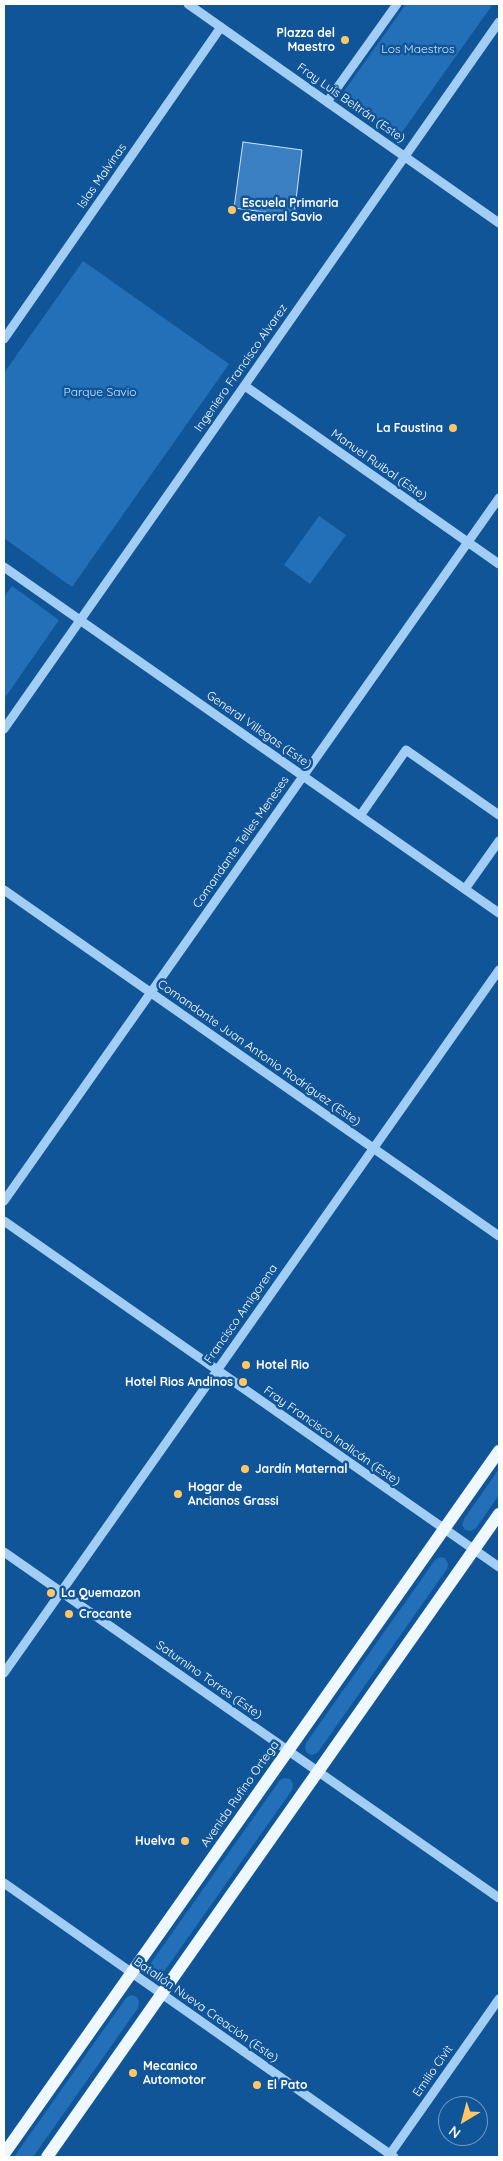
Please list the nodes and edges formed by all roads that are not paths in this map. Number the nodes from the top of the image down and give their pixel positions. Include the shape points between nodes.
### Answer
1 (188, 4) edge
2 (397, 4) edge
3 (499, 22) edge
4 (221, 27) junction
5 (327, 102) junction
6 (405, 157) junction
7 (499, 223) edge
8 (4, 339) edge
9 (245, 386) junction
10 (499, 498) edge
11 (468, 542) junction
12 (499, 564) edge
13 (5, 569) edge
14 (80, 620) junction
15 (4, 729) edge
16 (303, 776) junction
17 (360, 816) junction
18 (499, 816) edge
19 (499, 841) edge
20 (465, 889) junction
21 (4, 890) edge
22 (499, 913) edge
23 (499, 970) edge
24 (151, 992) junction
25 (374, 1148) junction
26 (4, 1201) edge
27 (4, 1221) edge
28 (499, 1236) edge
29 (217, 1370) junction
30 (499, 1451) edge
31 (499, 1514) edge
32 (444, 1529) junction
33 (474, 1550) junction
34 (4, 1552) edge
35 (499, 1567) edge
36 (61, 1592) junction
37 (4, 1673) edge
38 (288, 1751) junction
39 (318, 1771) junction
40 (4, 1883) edge
41 (499, 1898) edge
42 (131, 1973) junction
43 (162, 1994) junction
44 (499, 1999) edge
45 (4, 2154) edge
46 (391, 2156) edge
47 (47, 2157) edge

1 - 4 street, Fray Luis Beltrán (Este)
2 - 5 street
3 - 6 street, Ingeniero Francisco Alvarez
4 - 5 street, Fray Luis Beltrán (Este)
4 - 8 street, Islas Malvinas
5 - 6 street, Fray Luis Beltrán (Este)
6 - 7 street, Fray Luis Beltrán (Este)
6 - 9 street, Ingeniero Francisco Alvarez
9 - 11 street, Manuel Ruibal (Este)
9 - 14 street, Ingeniero Francisco Alvarez
10 - 11 street, Comandante Telles Meneses
11 - 12 street, Manuel Ruibal (Este)
11 - 16 street, Comandante Telles Meneses
13 - 14 street, General Villegas (Este)
14 - 15 street, Ingeniero Francisco Alvarez
14 - 16 street, General Villegas (Este)
16 - 17 street, General Villegas (Este)
16 - 24 street, Comandante Telles Meneses
17 - 18 street via 406,750
17 - 20 street, General Villegas (Este)
19 - 20 street
20 - 22 street, General Villegas (Este)
21 - 24 street, Comandante Juan Antonio Rodríguez (Este)
23 - 25 street, Francisco Amigorena
24 - 25 street, Comandante Juan Antonio Rodríguez (Este)
24 - 26 street, Comandante Telles Meneses
25 - 28 street, Comandante Juan Antonio Rodríguez (Este)
25 - 29 street, Francisco Amigorena
27 - 29 street, Fray Francisco Inalicán (Este)
29 - 32 street, Fray Francisco Inalicán (Este)
29 - 36 street, Francisco Amigorena
30 - 32 main road, Avenida Rufino Ortega
31 - 33 main road
32 - 33 street, Fray Francisco Inalicán (Este)
32 - 38 main road, Avenida Rufino Ortega
33 - 35 street, Fray Francisco Inalicán (Este)
33 - 39 main road
34 - 36 street, Saturnino Torres (Este)
36 - 37 street, Francisco Amigorena
36 - 38 street, Saturnino Torres (Este)
38 - 39 street, Saturnino Torres (Este)
38 - 42 main road, Avenida Rufino Ortega
39 - 41 street, Saturnino Torres (Este)
39 - 43 main road
40 - 42 street, Batallón Nueva Creación (Este)
42 - 43 street, Batallón Nueva Creación (Este)
42 - 45 main road, Avenida Rufino Ortega
43 - 46 street, Batallón Nueva Creación (Este)
43 - 47 main road
44 - 46 street, Emilio Civit

